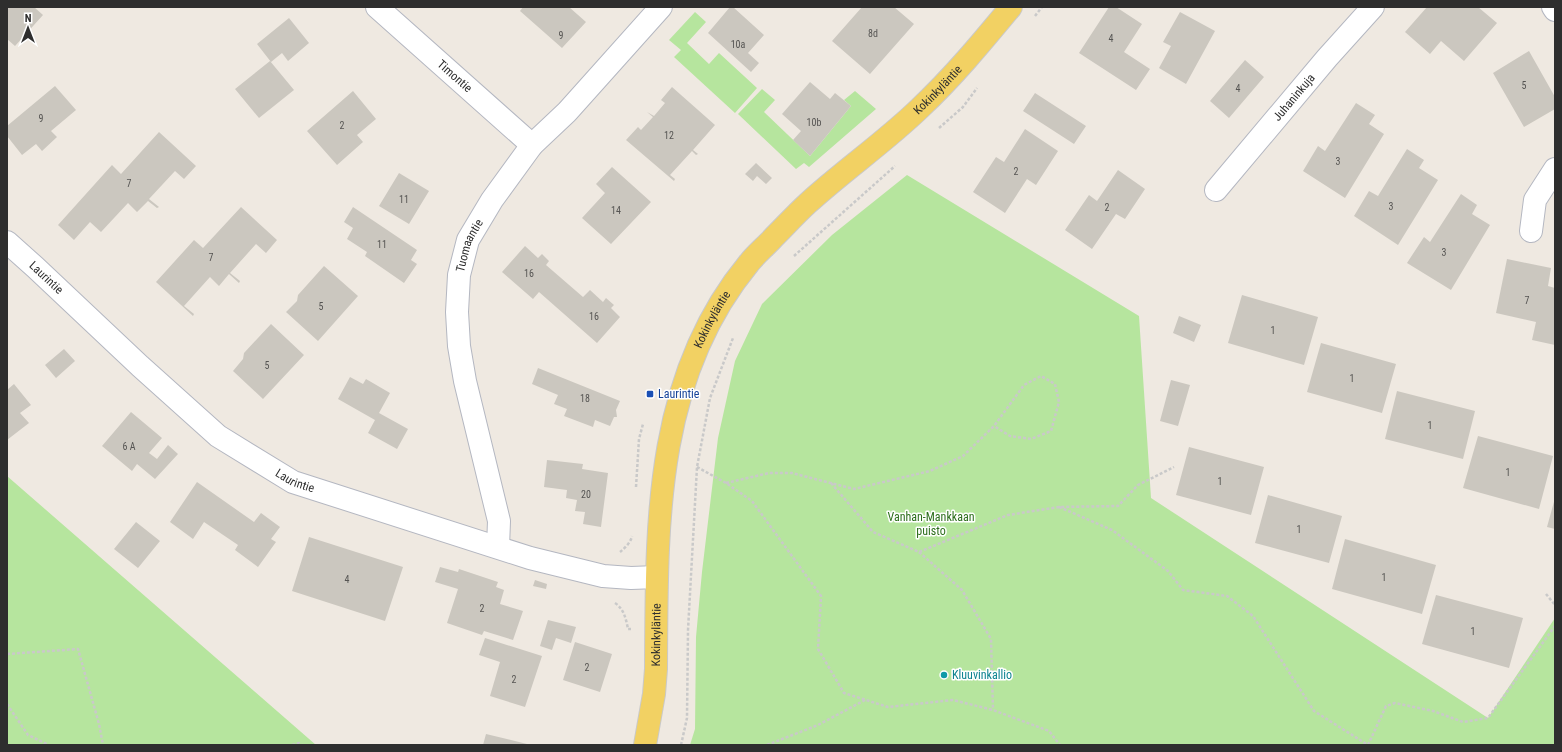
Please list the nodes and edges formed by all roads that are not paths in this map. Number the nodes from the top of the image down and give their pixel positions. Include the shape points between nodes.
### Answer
1 (376, 7) edge
2 (661, 7) edge
3 (1011, 7) edge
4 (1374, 7) edge
5 (1553, 7) edge
6 (1555, 10) edge
7 (532, 145) junction
8 (1555, 169) edge
9 (1216, 190) dead end
10 (1531, 231) dead end
11 (7, 242) edge
12 (498, 547) junction
13 (657, 577) junction
14 (645, 745) edge

1 - 7 street, Timontie
2 - 7 street, Tuomaantie via 567,112
3 - 13 main road, Kokinkyläntie via 970,56 920,108 806,204 749,262 714,314 696,350 676,412 667,455 659,517
4 - 9 street, Juhaninkuja via 1327,58
5 - 6 street
7 - 12 street, Tuomaantie via 492,200 468,240 459,275 459,346 499,521
8 - 10 street via 1535,200
11 - 12 street, Laurintie via 218,436 293,482
12 - 13 street, Laurintie via 530,558 603,576
13 - 14 main road, Kokinkyläntie via 656,669

